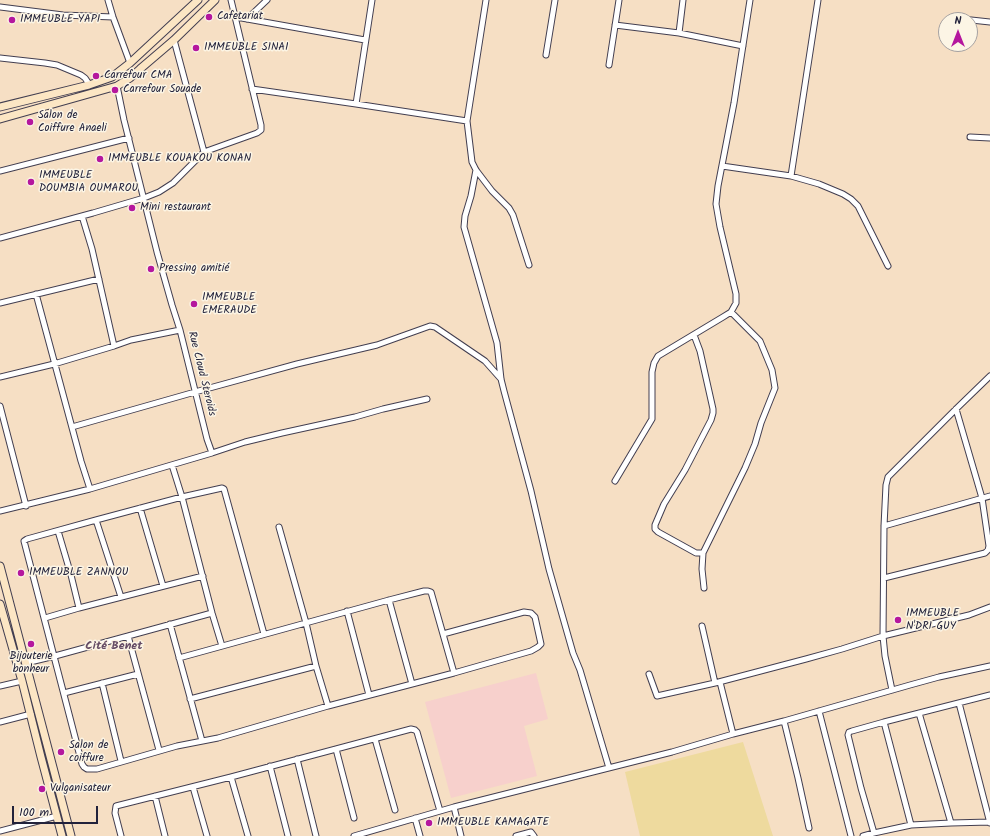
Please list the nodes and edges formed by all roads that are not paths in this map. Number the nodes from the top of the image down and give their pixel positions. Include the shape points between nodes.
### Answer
1 (108, 0) edge
2 (198, 0) edge
3 (216, 0) edge
4 (231, 0) edge
5 (267, 0) edge
6 (372, 0) edge
7 (486, 0) edge
8 (555, 0) edge
9 (619, 0) edge
10 (683, 0) edge
11 (750, 0) edge
12 (818, 0) edge
13 (0, 7) edge
14 (113, 17) junction
15 (236, 17) junction
16 (247, 19) junction
17 (978, 21) edge
18 (990, 22) edge
19 (615, 25) junction
20 (679, 33) junction
21 (174, 40) junction
22 (365, 40) junction
23 (743, 46) junction
24 (546, 55) dead end
25 (0, 58) edge
26 (130, 63) junction
27 (609, 65) dead end
28 (89, 85) junction
29 (117, 86) junction
30 (252, 89) junction
31 (356, 104) junction
32 (0, 107) edge
33 (0, 119) edge
34 (467, 121) junction
35 (970, 137) dead end
36 (129, 138) junction
37 (990, 138) edge
38 (204, 152) junction
39 (722, 166) junction
40 (476, 170) junction
41 (0, 171) edge
42 (791, 176) junction
43 (144, 198) junction
44 (82, 216) junction
45 (0, 238) edge
46 (529, 265) dead end
47 (888, 266) dead end
48 (100, 279) junction
49 (36, 294) junction
50 (0, 303) edge
51 (731, 312) junction
52 (180, 330) junction
53 (694, 335) junction
54 (114, 346) junction
55 (54, 364) junction
56 (990, 376) edge
57 (0, 377) edge
58 (501, 379) junction
59 (195, 392) junction
60 (427, 399) dead end
61 (0, 406) edge
62 (956, 409) junction
63 (72, 427) junction
64 (212, 453) junction
65 (172, 465) junction
66 (615, 481) dead end
67 (90, 489) junction
68 (990, 496) edge
69 (182, 497) junction
70 (982, 498) junction
71 (26, 506) junction
72 (140, 508) junction
73 (0, 511) edge
74 (96, 520) junction
75 (884, 526) junction
76 (279, 527) dead end
77 (58, 530) junction
78 (703, 553) junction
79 (0, 566) edge
80 (203, 576) junction
81 (884, 578) junction
82 (163, 586) junction
83 (704, 588) dead end
84 (121, 597) junction
85 (389, 600) junction
86 (0, 604) edge
87 (990, 607) edge
88 (79, 608) junction
89 (347, 612) junction
90 (212, 613) junction
91 (45, 618) junction
92 (306, 623) junction
93 (170, 624) junction
94 (702, 626) dead end
95 (4, 628) edge
96 (264, 634) junction
97 (443, 634) junction
98 (128, 636) junction
99 (883, 636) junction
100 (222, 646) junction
101 (55, 656) junction
102 (179, 658) junction
103 (26, 663) junction
104 (316, 666) junction
105 (990, 666) edge
106 (454, 673) junction
107 (138, 674) junction
108 (649, 674) dead end
109 (22, 681) junction
110 (718, 682) junction
111 (102, 683) junction
112 (412, 684) junction
113 (0, 686) edge
114 (892, 690) junction
115 (64, 693) junction
116 (370, 695) junction
117 (990, 695) edge
118 (190, 699) junction
119 (959, 703) junction
120 (328, 706) junction
121 (818, 711) junction
122 (919, 713) junction
123 (31, 714) junction
124 (784, 721) junction
125 (0, 722) edge
126 (884, 722) junction
127 (733, 734) junction
128 (374, 739) junction
129 (202, 741) junction
130 (336, 749) junction
131 (159, 750) junction
132 (297, 759) junction
133 (121, 761) junction
134 (270, 766) junction
135 (609, 768) junction
136 (231, 777) junction
137 (193, 787) junction
138 (155, 796) junction
139 (454, 807) junction
140 (395, 810) dead end
141 (440, 811) junction
142 (989, 813) edge
143 (57, 816) junction
144 (354, 818) dead end
145 (415, 818) junction
146 (990, 822) edge
147 (951, 823) junction
148 (911, 825) junction
149 (809, 828) dead end
150 (0, 831) edge
151 (375, 833) edge
152 (874, 833) junction
153 (62, 836) edge
154 (71, 836) edge
155 (120, 836) edge
156 (165, 836) edge
157 (207, 836) edge
158 (248, 836) edge
159 (288, 836) edge
160 (316, 836) edge
161 (354, 836) edge
162 (420, 836) edge
163 (461, 836) edge
164 (516, 836) edge
165 (534, 836) edge
166 (851, 836) edge
167 (863, 836) edge

1 - 14 street
2 - 26 main road
3 - 21 main road
4 - 15 street
5 - 16 street
6 - 22 street
7 - 34 street
8 - 24 street
9 - 19 street
10 - 20 street
11 - 23 street
12 - 42 street
13 - 14 street via 64,15
14 - 26 street
15 - 16 street
15 - 30 street
16 - 22 street
17 - 18 street
19 - 20 street
19 - 27 street
20 - 23 street
21 - 29 main road
21 - 38 street
22 - 31 street
23 - 39 street
25 - 28 street via 57,65 81,75
26 - 28 main road via 112,77
28 - 32 main road
29 - 33 main road
29 - 36 street, Rue Cloud Steroids
30 - 31 street
30 - 38 street via 261,130
31 - 34 street
34 - 40 street via 472,162
35 - 37 street
36 - 41 street
36 - 43 street, Rue Cloud Steroids
38 - 43 street via 173,183
39 - 42 street
39 - 51 street via 716,204 736,294 736,303
40 - 46 street via 512,215
40 - 58 street via 464,227 497,343
42 - 47 street via 819,184 851,199 858,206
43 - 44 street
43 - 52 street, Rue Cloud Steroids
44 - 45 street
44 - 48 street
48 - 49 street
48 - 54 street
49 - 50 street
49 - 55 street
51 - 53 street
51 - 78 street via 760,341 772,370 775,388 745,468
52 - 54 street
52 - 59 street, Rue Cloud Steroids
53 - 66 street via 658,356 654,363 651,382 652,419
53 - 78 street via 700,351 713,413 685,470 664,504 655,529 696,553
54 - 55 street
55 - 57 street
55 - 63 street
56 - 62 street
58 - 59 street via 484,361 430,326 377,345
58 - 135 street via 551,576
59 - 63 street
59 - 64 street, Rue Cloud Steroids
60 - 64 street via 246,442
61 - 71 street
62 - 70 street
62 - 75 street via 888,477
63 - 67 street
64 - 65 street
65 - 67 street
65 - 69 street
67 - 71 street
68 - 70 street
69 - 72 street
69 - 80 street
69 - 96 street via 224,489
70 - 75 street
70 - 81 street via 989,546 985,554
71 - 73 street
72 - 74 street
72 - 82 street
74 - 77 street
74 - 84 street
75 - 81 street
76 - 92 street
77 - 88 street
77 - 91 street via 24,541
78 - 83 street
79 - 103 main road
80 - 82 street
80 - 90 street
81 - 99 street
82 - 84 street
84 - 88 street
85 - 89 street
85 - 97 street via 424,591 431,592
85 - 112 street
86 - 95 main road
87 - 99 street via 969,615
88 - 91 street
89 - 92 street
89 - 116 street
90 - 93 street
90 - 100 street
91 - 101 street
92 - 96 street
92 - 104 street
93 - 98 street
93 - 102 street
94 - 110 street
95 - 109 main road
96 - 100 street
97 - 106 street
97 - 106 street via 524,612 535,617 541,644 538,648
98 - 101 street
98 - 107 street
99 - 110 street
99 - 114 street
100 - 102 street
101 - 103 street
101 - 115 street
102 - 118 street
103 - 154 main road
104 - 118 street
104 - 120 street
105 - 114 street
106 - 112 street
107 - 111 street
107 - 131 street
108 - 110 street via 657,696
109 - 113 street
109 - 123 main road
110 - 127 street
111 - 115 street
111 - 133 street
112 - 116 street
114 - 121 street
115 - 133 street via 84,767 97,769
116 - 120 street
117 - 119 street
118 - 129 street
119 - 122 street
119 - 142 street
120 - 129 street
121 - 124 street
121 - 166 street
122 - 126 street
122 - 147 street
123 - 125 street
123 - 143 main road
124 - 127 street
124 - 149 street
126 - 148 street
126 - 152 street via 849,732 848,735
127 - 135 street
128 - 130 street
128 - 140 street
128 - 141 street via 412,729 417,732
129 - 131 street
130 - 132 street
130 - 144 street
131 - 133 street
132 - 134 street
132 - 160 street
134 - 136 street
134 - 159 street
135 - 139 street
136 - 137 street
136 - 158 street
137 - 138 street
137 - 157 street
138 - 155 street via 116,806
138 - 156 street
139 - 141 street
139 - 163 street
141 - 145 street
142 - 146 street
143 - 150 street
143 - 153 main road
145 - 151 street
145 - 162 street
146 - 147 street
147 - 148 street
148 - 152 street
151 - 161 street
152 - 167 street
164 - 165 street via 531,832

